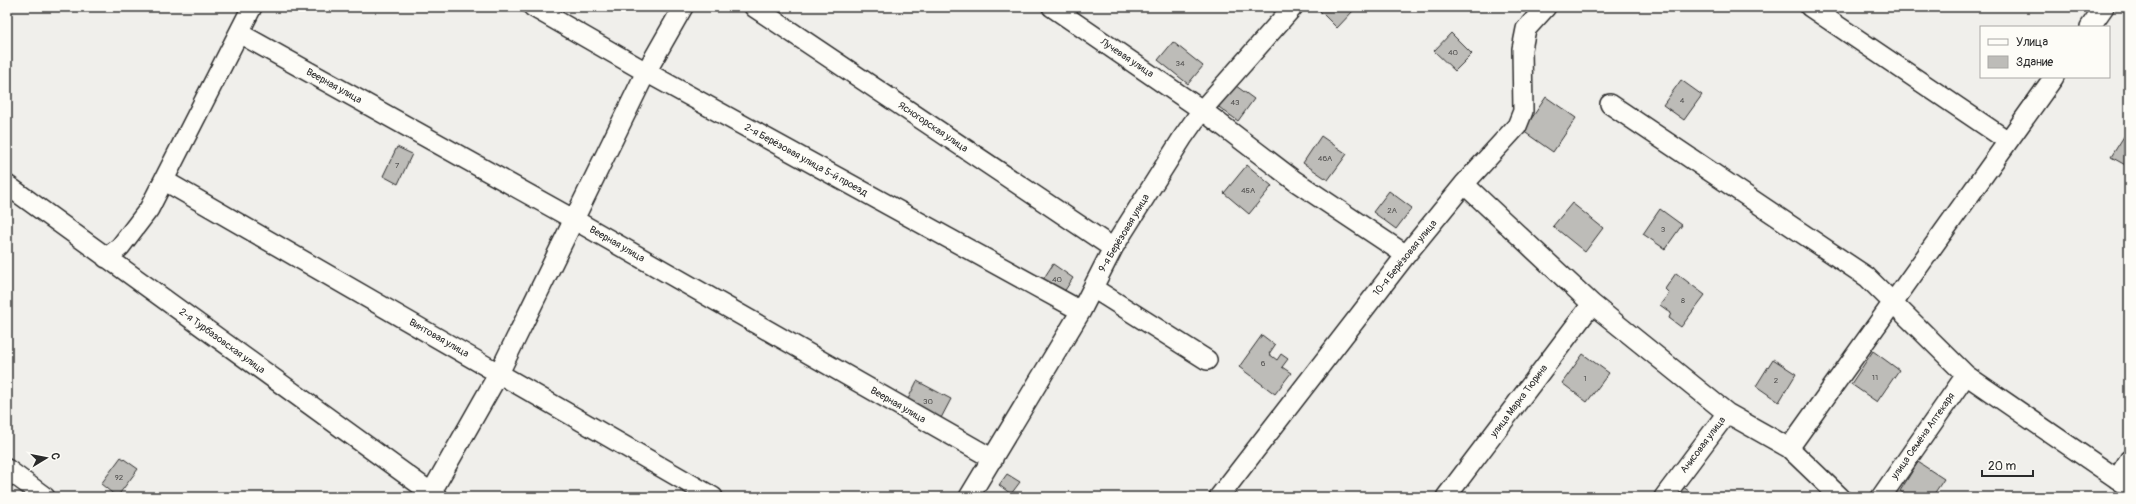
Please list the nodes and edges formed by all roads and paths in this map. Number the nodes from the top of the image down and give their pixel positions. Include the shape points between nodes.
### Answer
1 (252, 7) edge
2 (533, 7) edge
3 (683, 7) edge
4 (754, 7) edge
5 (1052, 7) edge
6 (1293, 7) edge
7 (1546, 7) edge
8 (1810, 7) edge
9 (2104, 7) edge
10 (2091, 26) edge
11 (239, 33) junction
12 (646, 72) junction
13 (2053, 78) edge
14 (1610, 104) dead end
15 (1202, 110) junction
16 (2008, 141) junction
17 (165, 181) junction
18 (1464, 184) junction
19 (7, 186) edge
20 (573, 219) junction
21 (1113, 248) junction
22 (1406, 255) junction
23 (106, 258) junction
24 (1093, 288) junction
25 (1892, 302) junction
26 (1592, 304) junction
27 (1081, 311) junction
28 (1207, 360) dead end
29 (499, 373) junction
30 (1966, 376) junction
31 (1727, 413) junction
32 (1789, 448) junction
33 (993, 459) junction
34 (2129, 460) edge
35 (7, 469) edge
36 (2123, 483) edge
37 (434, 495) edge
38 (45, 497) edge
39 (713, 497) edge
40 (969, 497) edge
41 (1220, 497) edge
42 (1446, 497) edge
43 (1664, 497) edge
44 (1840, 497) edge
45 (1881, 497) edge

1 - 11 street
2 - 12 street, 2-я Берёзовая улица 5-й проезд
3 - 12 street
4 - 21 street, Ясногорская улица
5 - 15 street, Лучевая улица
6 - 15 street, 9-я Берёзовая улица
7 - 18 street, 10-я Берёзовая улица via 1526,29 1522,49 1524,111 1517,126
8 - 16 street
9 - 10 street
11 - 17 street
11 - 20 street, Веерная улица
12 - 20 street
12 - 27 street, 2-я Берёзовая улица 5-й проезд
13 - 16 street
14 - 25 street via 1867,277
15 - 21 street, 9-я Берёзовая улица
15 - 22 street, Лучевая улица via 1295,181
16 - 25 street
17 - 23 street via 134,230 120,247
17 - 29 street, Винтовая улица
18 - 22 street, 10-я Берёзовая улица
18 - 26 street
19 - 23 street, 2-я Турбазовская улица
20 - 29 street
20 - 33 street, Веерная улица
21 - 24 street, 9-я Берёзовая улица
22 - 41 street, 10-я Берёзовая улица
23 - 37 street, 2-я Турбазовская улица
24 - 27 street, 9-я Берёзовая улица
24 - 28 street
25 - 30 street
25 - 32 street
26 - 31 street
26 - 42 street, улица Марка Тюрина
27 - 33 street, 9-я Берёзовая улица
29 - 37 street
29 - 39 street, Винтовая улица
30 - 36 street
30 - 45 street, улица Семёна Аптекаря
31 - 32 street
31 - 43 street, Анисовая улица
32 - 44 street
33 - 40 street, 9-я Берёзовая улица
34 - 36 street
35 - 38 street

